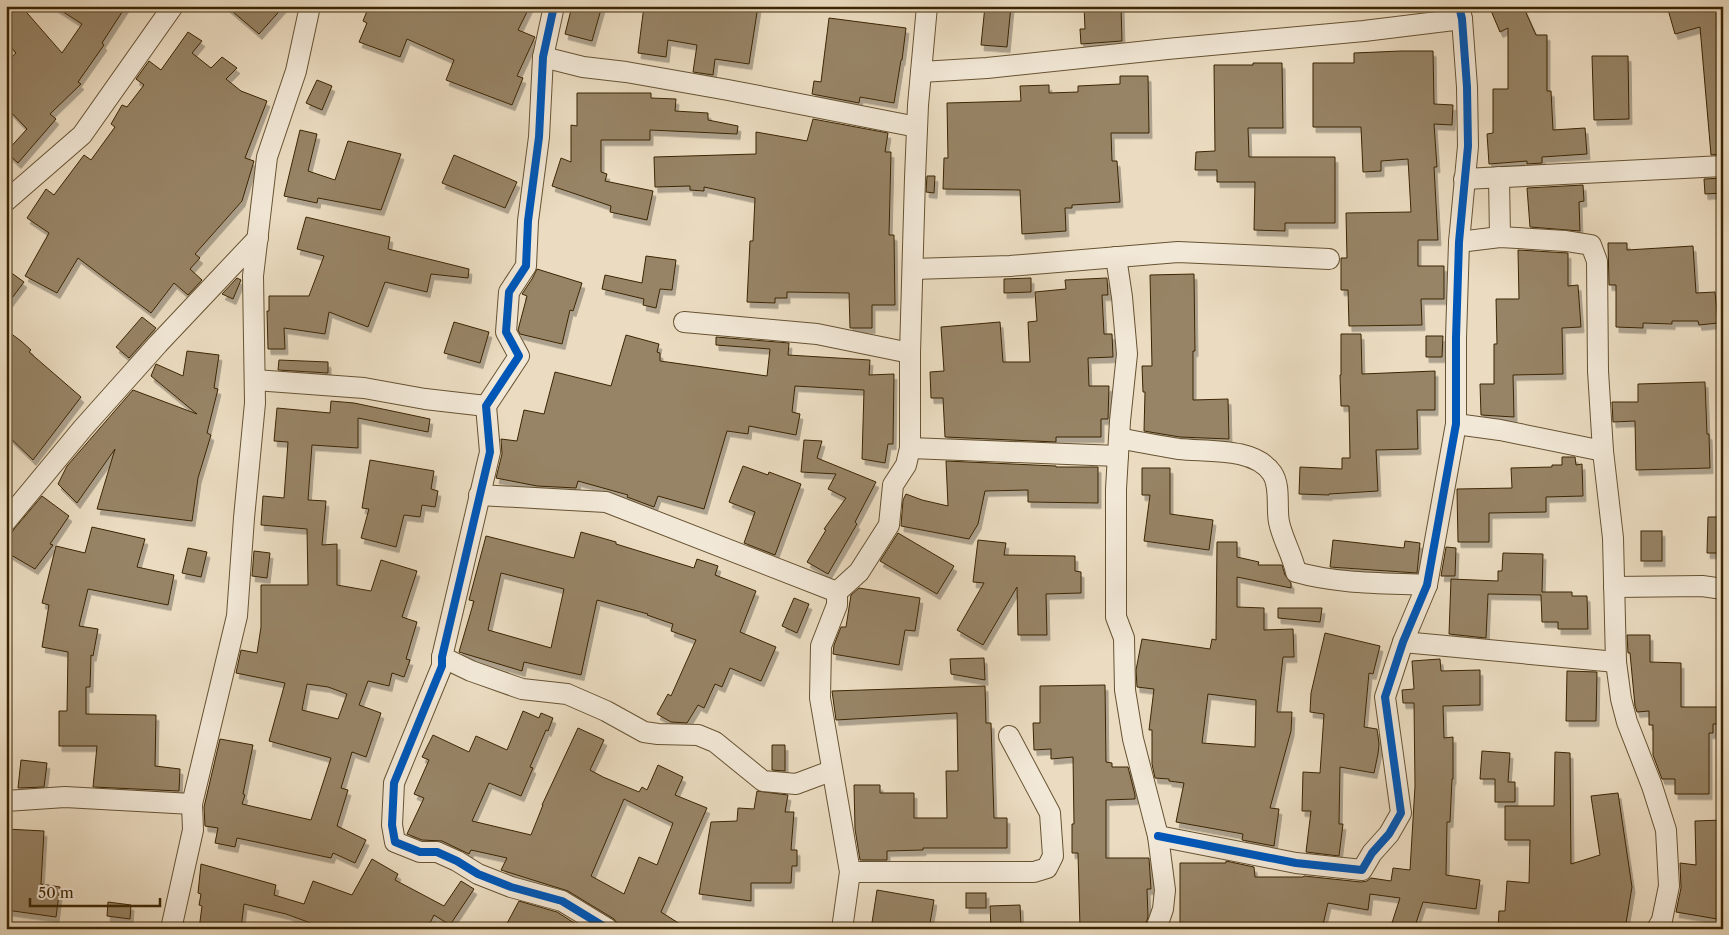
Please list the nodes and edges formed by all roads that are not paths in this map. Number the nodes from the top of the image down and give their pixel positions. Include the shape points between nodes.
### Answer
1 (173, 6) edge
2 (310, 6) edge
3 (554, 6) edge
4 (927, 6) edge
5 (1461, 13) edge
6 (543, 57) junction
7 (920, 72) junction
8 (917, 128) junction
9 (1723, 166) edge
10 (1499, 178) junction
11 (1464, 179) junction
12 (6, 201) edge
13 (1500, 237) junction
14 (258, 238) junction
15 (1459, 242) junction
16 (1116, 257) junction
17 (1329, 259) dead end
18 (913, 269) junction
19 (684, 322) dead end
20 (910, 353) junction
21 (255, 380) junction
22 (486, 406) junction
23 (1456, 424) junction
24 (1119, 447) junction
25 (910, 448) junction
26 (1603, 451) junction
27 (480, 495) junction
28 (6, 522) edge
29 (1427, 585) junction
30 (1614, 586) junction
31 (1723, 589) edge
32 (837, 592) junction
33 (1403, 642) junction
34 (442, 657) junction
35 (1616, 662) junction
36 (1008, 736) dead end
37 (831, 771) junction
38 (6, 801) edge
39 (192, 804) junction
40 (1158, 836) junction
41 (850, 872) junction
42 (1664, 926) edge
43 (171, 929) edge
44 (608, 929) edge
45 (842, 929) edge
46 (1156, 929) edge

1 - 12 street via 82,135
2 - 14 street via 296,71 267,157
3 - 6 street
4 - 7 street
5 - 7 street via 1364,31
5 - 11 street via 1468,87 1468,146
6 - 8 street
6 - 22 street via 539,138 528,221 526,266 509,292 506,324 506,332 519,356
7 - 8 street
8 - 18 street
9 - 10 street
10 - 11 street
10 - 13 street
11 - 15 street
13 - 15 street
13 - 26 street via 1591,245 1597,261
14 - 21 street via 253,276
14 - 28 street via 115,393
15 - 23 street
16 - 17 street via 1178,252
16 - 18 street via 1010,266
16 - 24 street via 1127,354
18 - 20 street
19 - 20 street via 817,334
20 - 25 street
21 - 22 street via 364,388
21 - 39 street via 256,403 237,616
22 - 27 street via 490,452
23 - 26 street
23 - 29 street
24 - 25 street
24 - 29 street via 1227,452 1252,458 1273,474 1279,522 1296,572 1315,578
24 - 40 street via 1116,617 1124,638 1125,690 1133,738
25 - 32 street via 906,465 893,485 889,525 859,572
26 - 30 street via 1613,538
27 - 32 street via 606,502
27 - 34 street
29 - 33 street
30 - 31 street
30 - 35 street
32 - 37 street via 837,605 821,646 820,698
33 - 35 street
33 - 40 street via 1385,697 1401,813 1362,870 1296,863
34 - 37 street via 522,689 567,694 644,732 698,734 715,742 763,781 796,784
34 - 44 street via 442,666 394,783 392,825 395,842 420,852 437,852 487,877 562,901
35 - 42 street via 1627,722 1666,830 1668,886
36 - 41 street via 1050,813 1053,856 1047,868 1034,872
37 - 41 street
38 - 39 street via 65,797
39 - 43 street via 193,830
40 - 46 street via 1165,890
41 - 45 street

